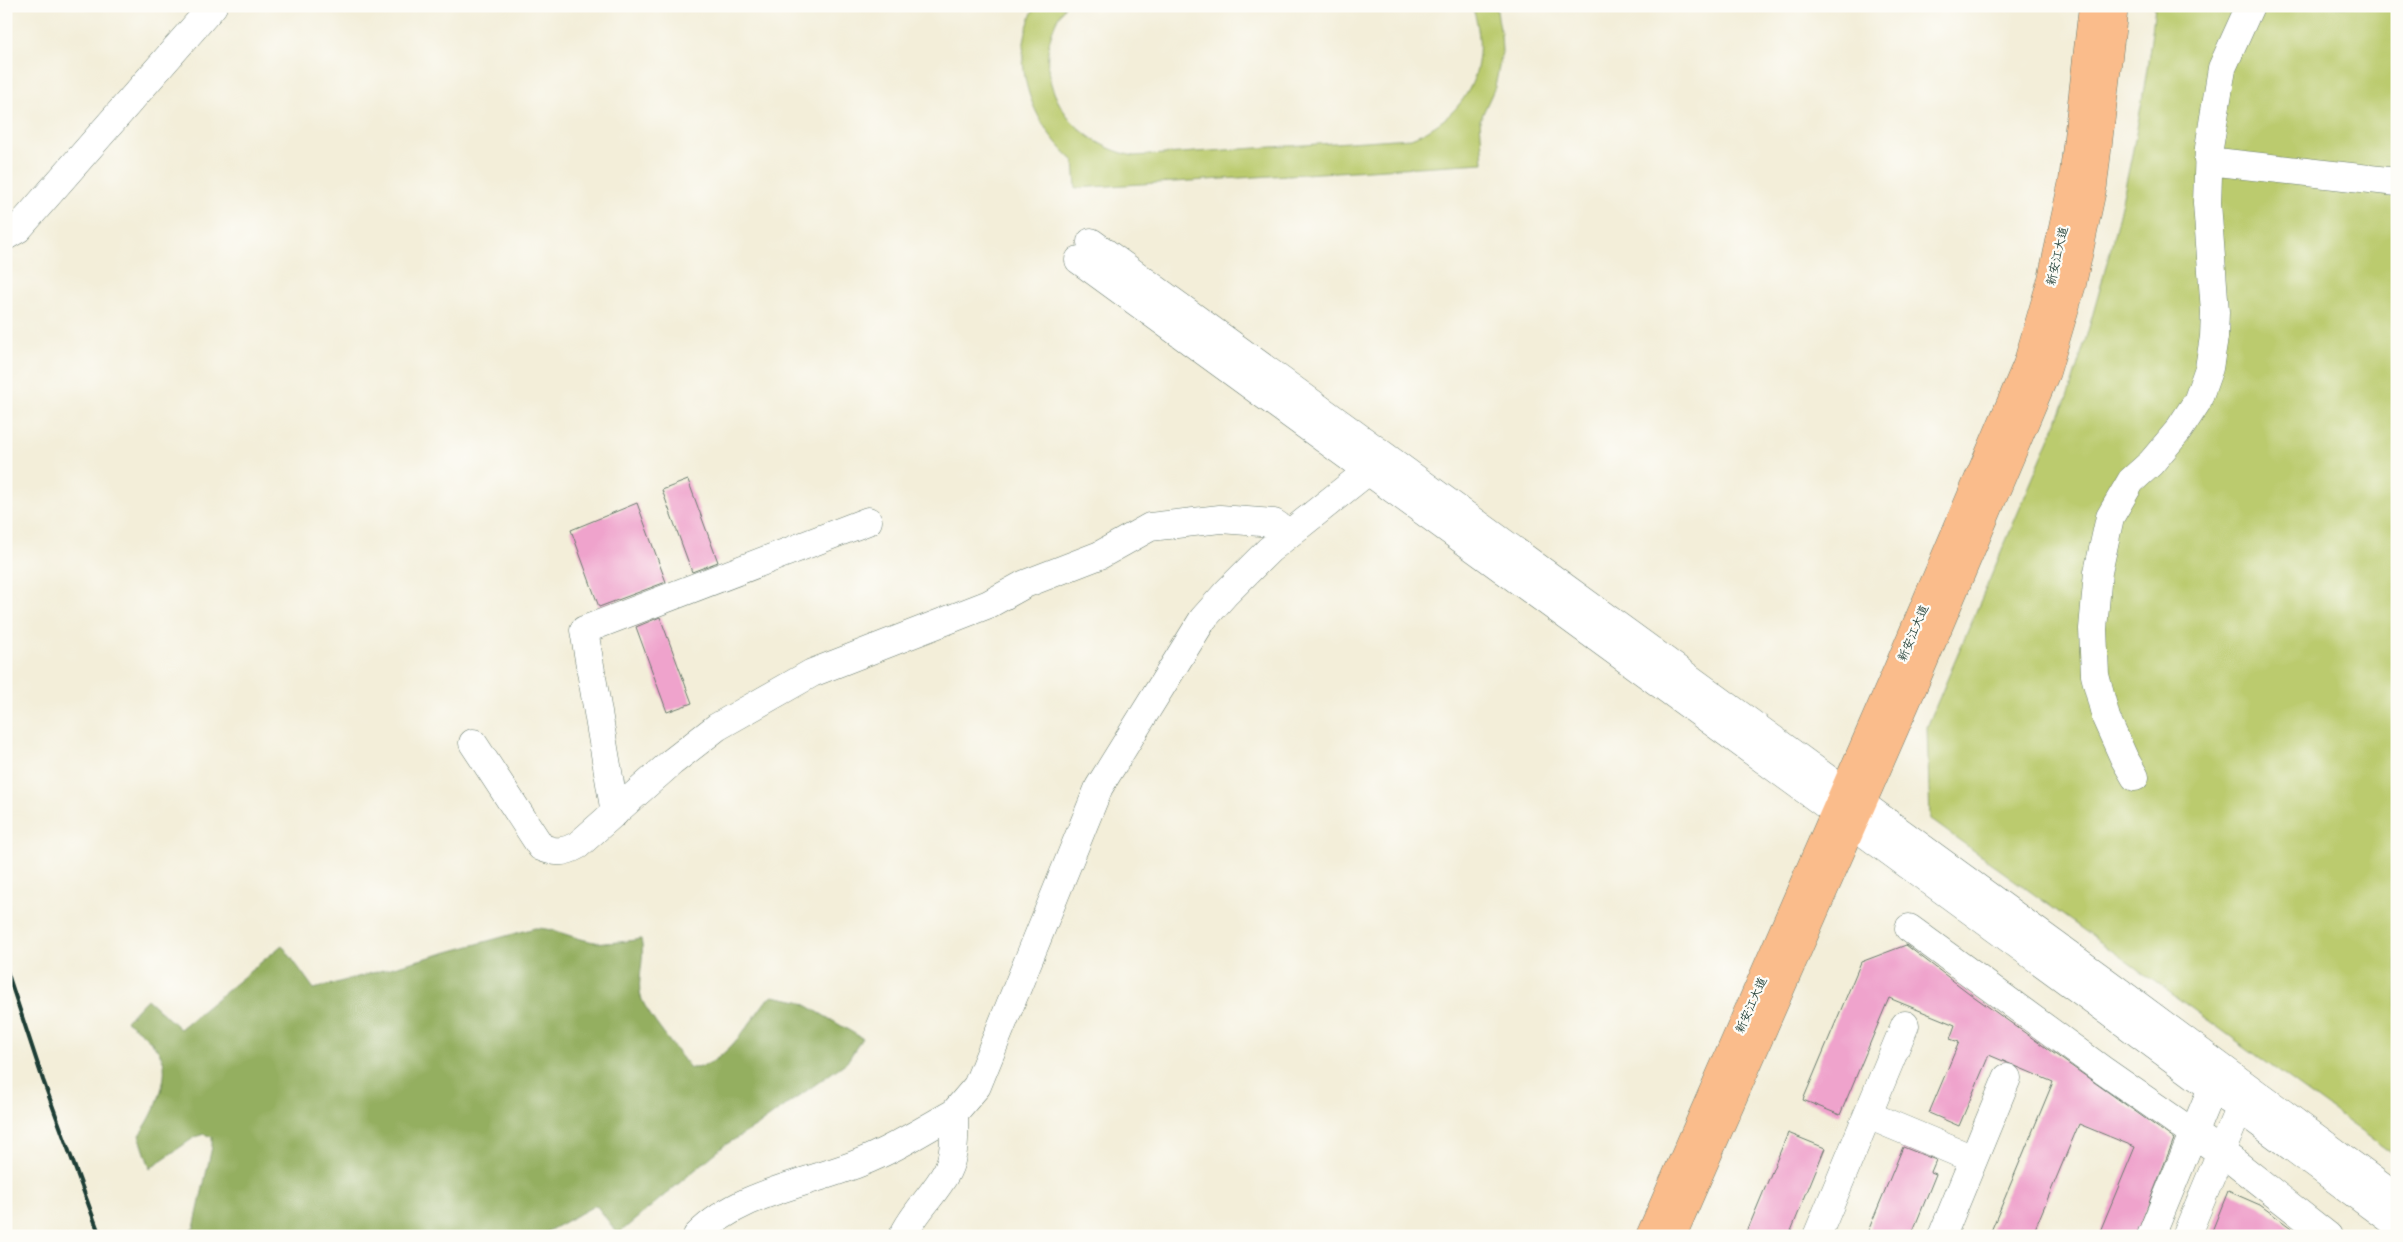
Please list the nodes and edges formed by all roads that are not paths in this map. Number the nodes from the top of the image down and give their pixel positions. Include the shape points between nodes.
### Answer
1 (213, 6) edge
2 (2093, 6) edge
3 (2114, 6) edge
4 (2250, 6) edge
5 (2208, 161) junction
6 (2397, 182) edge
7 (6, 236) edge
8 (1368, 471) junction
9 (868, 522) dead end
10 (1288, 533) junction
11 (473, 743) dead end
12 (2135, 777) dead end
13 (1848, 808) junction
14 (615, 812) junction
15 (1909, 928) dead end
16 (1905, 1025) dead end
17 (2007, 1078) dead end
18 (2212, 1088) junction
19 (2239, 1108) junction
20 (954, 1113) junction
21 (1868, 1114) junction
22 (2194, 1133) junction
23 (2221, 1152) junction
24 (1973, 1159) junction
25 (2397, 1198) edge
26 (2397, 1225) edge
27 (1943, 1235) edge
28 (696, 1236) edge
29 (903, 1236) edge
30 (1650, 1236) edge
31 (1672, 1236) edge
32 (1817, 1236) edge
33 (2151, 1236) edge
34 (2186, 1236) edge
35 (2328, 1236) edge

1 - 7 street via 18,229
2 - 13 main road, 新安江大道 via 2073,181 2061,244 2027,365
3 - 13 main road, 新安江大道 via 2093,185 2077,267 2057,337 2042,382
4 - 5 street via 2222,68
5 - 6 street
5 - 12 street via 2208,233 2215,312 2209,368 2197,402 2178,431 2131,481 2110,517 2094,601 2093,652 2100,698 2114,739
8 - 10 street
8 - 13 street
8 - 13 street via 1085,251
9 - 14 street via 584,630
10 - 14 street via 1274,522 1220,518 1140,531 1100,555 1025,584 989,604 796,680 717,728
10 - 20 street via 1249,568 1204,619 1099,787 977,1086
11 - 14 street via 541,847 552,851 568,850
13 - 18 street
13 - 25 street
13 - 30 main road, 新安江大道
13 - 31 main road, 新安江大道
15 - 22 street
16 - 21 street
17 - 24 street
18 - 19 street
18 - 22 street
19 - 23 street
19 - 26 street
20 - 28 street via 858,1164 758,1196 733,1209
20 - 29 street via 955,1144 947,1170
21 - 24 street
21 - 32 street
22 - 23 street
22 - 33 street
23 - 34 street
23 - 35 street
24 - 27 street

